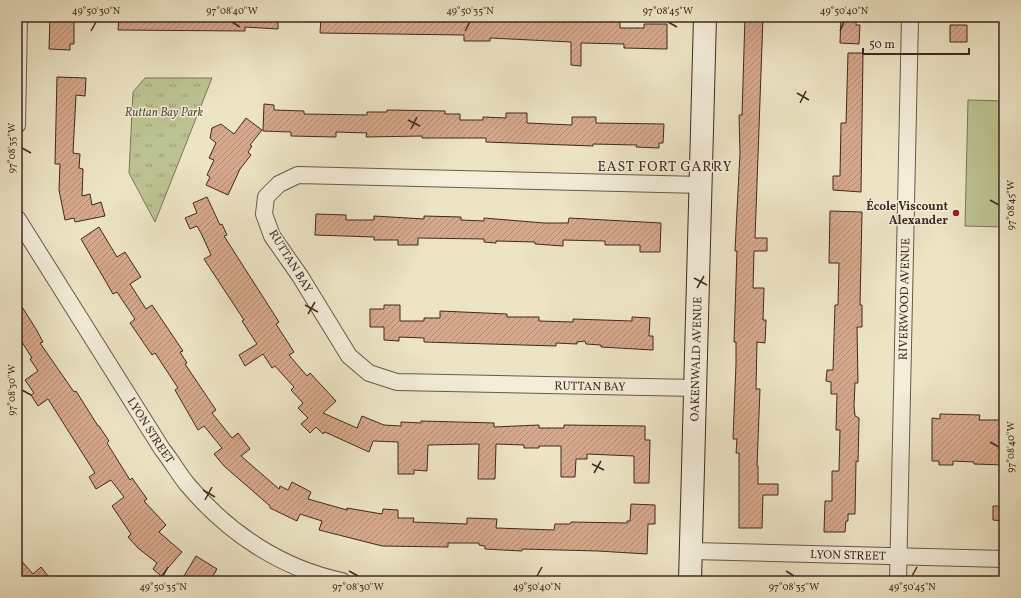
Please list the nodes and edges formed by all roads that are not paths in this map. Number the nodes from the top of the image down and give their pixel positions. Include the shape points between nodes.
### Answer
1 (19, 17) edge
2 (706, 17) edge
3 (910, 17) edge
4 (17, 125) edge
5 (701, 184) junction
6 (17, 218) edge
7 (696, 388) junction
8 (692, 551) junction
9 (899, 555) junction
10 (1004, 559) edge
11 (342, 581) edge
12 (690, 581) edge
13 (898, 581) edge

1 - 4 street
2 - 5 street, OAKENWALD AVENUE
3 - 9 street, RIVERWOOD AVENUE
5 - 7 street, OAKENWALD AVENUE
5 - 7 street, RUTTAN BAY via 298,175 279,184 266,197 264,214 272,236 349,356 369,373 397,382
6 - 11 street, LYON STREET via 162,449 187,483 219,516 255,545 297,568
7 - 8 street, OAKENWALD AVENUE
8 - 9 street, LYON STREET
8 - 12 street, OAKENWALD AVENUE
9 - 10 street, LYON STREET
9 - 13 street, RIVERWOOD AVENUE

